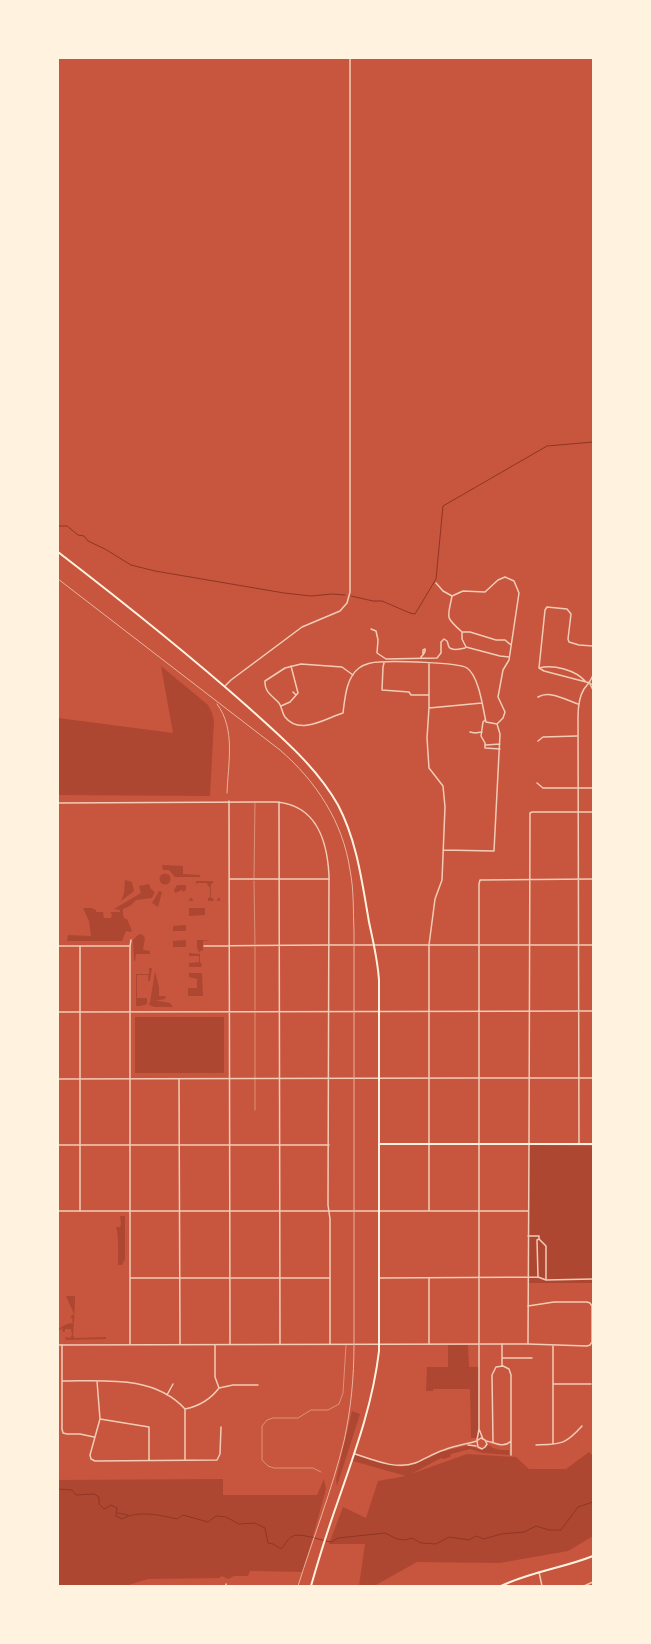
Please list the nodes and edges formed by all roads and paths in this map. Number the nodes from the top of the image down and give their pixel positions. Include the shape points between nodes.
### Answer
1 (350, 58) edge
2 (58, 552) edge
3 (436, 583) dead end
4 (452, 596) junction
5 (370, 629) dead end
6 (462, 632) junction
7 (511, 645) junction
8 (593, 646) edge
9 (466, 647) junction
10 (423, 654) dead end
11 (509, 657) junction
12 (420, 658) junction
13 (386, 661) junction
14 (429, 663) junction
15 (291, 666) junction
16 (538, 668) junction
17 (353, 674) junction
18 (593, 675) edge
19 (586, 682) junction
20 (590, 684) junction
21 (593, 684) edge
22 (225, 686) junction
23 (593, 690) edge
24 (293, 692) dead end
25 (296, 695) junction
26 (429, 695) junction
27 (538, 697) dead end
28 (482, 702) junction
29 (578, 704) junction
30 (281, 706) junction
31 (429, 708) junction
32 (485, 720) junction
33 (497, 724) junction
34 (470, 732) dead end
35 (482, 732) junction
36 (577, 736) junction
37 (538, 740) dead end
38 (486, 744) junction
39 (500, 744) junction
40 (500, 749) junction
41 (537, 783) dead end
42 (578, 788) junction
43 (593, 788) edge
44 (229, 801) junction
45 (255, 802) junction
46 (279, 802) junction
47 (58, 803) edge
48 (578, 812) junction
49 (593, 812) edge
50 (443, 850) junction
51 (229, 879) junction
52 (254, 879) junction
53 (279, 879) junction
54 (328, 879) junction
55 (528, 879) junction
56 (578, 879) junction
57 (593, 879) edge
58 (131, 940) dead end
59 (255, 945) junction
60 (279, 945) junction
61 (329, 945) junction
62 (374, 945) junction
63 (429, 945) junction
64 (479, 945) junction
65 (528, 945) junction
66 (578, 945) junction
67 (593, 945) edge
68 (58, 946) edge
69 (80, 946) junction
70 (130, 946) junction
71 (204, 946) dead end
72 (230, 946) junction
73 (593, 1011) edge
74 (58, 1012) edge
75 (80, 1012) junction
76 (130, 1012) junction
77 (230, 1012) junction
78 (255, 1012) junction
79 (279, 1012) junction
80 (329, 1012) junction
81 (379, 1012) junction
82 (429, 1012) junction
83 (478, 1012) junction
84 (528, 1012) junction
85 (578, 1012) junction
86 (179, 1078) junction
87 (230, 1078) junction
88 (255, 1078) junction
89 (279, 1078) junction
90 (329, 1078) junction
91 (379, 1078) junction
92 (429, 1078) junction
93 (479, 1078) junction
94 (528, 1078) junction
95 (578, 1078) junction
96 (593, 1078) edge
97 (58, 1079) edge
98 (80, 1079) junction
99 (130, 1079) junction
100 (255, 1110) dead end
101 (379, 1144) junction
102 (429, 1144) junction
103 (479, 1144) junction
104 (529, 1144) junction
105 (579, 1144) junction
106 (593, 1144) edge
107 (58, 1145) edge
108 (80, 1145) junction
109 (130, 1145) junction
110 (180, 1145) junction
111 (230, 1145) junction
112 (280, 1145) junction
113 (329, 1145) junction
114 (130, 1211) junction
115 (180, 1211) junction
116 (230, 1211) junction
117 (280, 1211) junction
118 (329, 1211) junction
119 (379, 1211) junction
120 (429, 1211) junction
121 (479, 1211) junction
122 (528, 1211) junction
123 (58, 1212) edge
124 (80, 1212) junction
125 (528, 1236) junction
126 (539, 1239) junction
127 (528, 1277) junction
128 (538, 1277) junction
129 (130, 1278) junction
130 (180, 1278) junction
131 (230, 1278) junction
132 (280, 1278) junction
133 (330, 1278) junction
134 (379, 1278) junction
135 (430, 1278) junction
136 (479, 1278) junction
137 (593, 1279) edge
138 (546, 1280) junction
139 (528, 1306) junction
140 (130, 1344) junction
141 (180, 1344) junction
142 (215, 1344) junction
143 (230, 1344) junction
144 (280, 1344) junction
145 (330, 1344) junction
146 (346, 1344) junction
147 (379, 1344) junction
148 (429, 1344) junction
149 (479, 1344) junction
150 (502, 1344) junction
151 (528, 1344) junction
152 (58, 1345) edge
153 (62, 1345) junction
154 (553, 1345) junction
155 (502, 1358) junction
156 (532, 1358) dead end
157 (502, 1366) junction
158 (62, 1381) junction
159 (97, 1381) junction
160 (173, 1384) dead end
161 (553, 1384) junction
162 (591, 1384) dead end
163 (258, 1385) dead end
164 (219, 1388) junction
165 (167, 1394) junction
166 (185, 1409) junction
167 (100, 1419) junction
168 (582, 1426) dead end
169 (221, 1427) dead end
170 (479, 1429) junction
171 (94, 1438) junction
172 (483, 1439) junction
173 (477, 1440) junction
174 (486, 1441) junction
175 (511, 1441) junction
176 (493, 1442) junction
177 (466, 1444) junction
178 (553, 1444) junction
179 (487, 1445) junction
180 (536, 1445) dead end
181 (477, 1446) junction
182 (354, 1454) junction
183 (511, 1455) dead end
184 (149, 1460) junction
185 (185, 1460) junction
186 (321, 1472) dead end
187 (593, 1556) edge
188 (539, 1572) junction
189 (593, 1582) edge
190 (311, 1586) edge
191 (500, 1586) edge
192 (542, 1586) edge
193 (584, 1586) edge

1 - 22 street via 350,592 340,611 302,627
2 - 22 main road
3 - 4 street
4 - 6 street via 448,610 449,619
4 - 7 street via 463,591 485,592 502,578 508,577 514,581 519,593
5 - 13 street via 376,631 377,653
6 - 7 street via 505,640
6 - 9 street
7 - 11 street
8 - 16 street via 579,646 569,642 570,611 547,608
9 - 11 street
9 - 12 street via 452,649 444,639 441,642 442,651 439,657
10 - 12 street
11 - 33 street via 503,670 498,699 505,712
12 - 13 street
13 - 14 street
13 - 17 street via 364,665
13 - 26 street via 383,664 382,690 409,692 410,695
14 - 26 street
14 - 28 street via 454,663 468,668 476,681
15 - 17 street via 314,664 342,667
15 - 25 street via 298,693
15 - 30 street via 265,681 267,690
16 - 19 street
16 - 19 street via 546,666 567,671 582,677
17 - 30 street via 342,713 308,726 289,722 284,717
18 - 20 street
19 - 20 street
20 - 21 street
20 - 23 street
20 - 29 street via 584,689
22 - 62 main road via 308,764 337,804 356,852
24 - 25 street
25 - 30 street via 290,702
26 - 31 street
27 - 29 street via 550,694
28 - 31 street
28 - 32 street
29 - 36 street
31 - 50 street via 429,768 443,786
32 - 33 street
32 - 35 street
33 - 39 street
34 - 35 street
35 - 38 street via 481,736
36 - 37 street via 543,737
36 - 42 street
38 - 39 street
38 - 40 street via 486,749
39 - 40 street
40 - 50 street via 494,851
41 - 42 street via 543,788
42 - 43 street
42 - 48 street
44 - 45 street
44 - 47 street
44 - 51 street
45 - 46 street
45 - 52 lane
46 - 53 street
46 - 54 street via 304,811 312,817 324,843 328,860
48 - 49 street
48 - 55 street via 530,813
48 - 56 street
50 - 63 street via 442,880 435,900
51 - 52 street
51 - 72 street
52 - 53 street
52 - 59 lane
53 - 54 street
53 - 60 street
54 - 61 street
55 - 56 street
55 - 64 street via 480,880
55 - 65 street
56 - 57 street
56 - 66 street
58 - 70 street
59 - 60 street
59 - 72 street
59 - 78 lane
60 - 61 street
60 - 79 street
61 - 62 street
61 - 80 street
62 - 63 street
62 - 81 main road
63 - 64 street
63 - 82 street
64 - 65 street
64 - 83 street
65 - 66 street
65 - 84 street
66 - 67 street
66 - 85 street
68 - 69 street
69 - 70 street
69 - 75 street
70 - 76 street
71 - 72 street
72 - 77 street
73 - 85 street
74 - 75 street
75 - 76 street
75 - 98 street
76 - 77 street
76 - 99 street
77 - 78 street
77 - 87 street
78 - 79 street
78 - 88 lane
79 - 80 street
79 - 89 street
80 - 81 street
80 - 90 street
81 - 82 street
81 - 91 main road
82 - 83 street
82 - 92 street
83 - 84 street
83 - 93 street
84 - 85 street
84 - 94 street
85 - 95 street
86 - 87 street
86 - 99 street
86 - 110 street
87 - 88 street
87 - 111 street
88 - 89 street
88 - 100 lane
89 - 90 street
89 - 112 street
90 - 91 street
90 - 113 street
91 - 92 street
91 - 101 main road
92 - 93 street
92 - 102 street
93 - 94 street
93 - 103 street
94 - 95 street
94 - 104 street
95 - 96 street
95 - 105 street
97 - 98 street
98 - 99 street
98 - 108 street
99 - 109 street
101 - 102 main road
101 - 119 main road
102 - 103 main road
102 - 120 street
103 - 104 main road
103 - 121 street
104 - 105 main road
104 - 122 street
105 - 106 main road
107 - 108 street
108 - 109 street
108 - 124 street
109 - 110 street
109 - 114 street
110 - 111 street
110 - 115 street
111 - 112 street
111 - 116 street
112 - 113 street
112 - 117 street
113 - 118 street
114 - 115 street
114 - 124 street
114 - 129 street
115 - 116 street
115 - 130 street
116 - 117 street
116 - 131 street
117 - 118 street
117 - 132 street
118 - 119 street
118 - 133 street
119 - 120 street
119 - 134 main road
120 - 121 street
121 - 122 street
121 - 136 street
122 - 125 street
123 - 124 street
125 - 126 street via 539,1236
125 - 127 street
126 - 128 street
126 - 138 street via 546,1246
127 - 128 street
127 - 136 street
127 - 139 street
128 - 138 street
129 - 130 street
129 - 140 street
130 - 131 street
130 - 141 street
131 - 132 street
131 - 143 street
132 - 133 street
132 - 144 street
133 - 145 street
134 - 135 street
134 - 147 main road
135 - 136 street
135 - 148 street
136 - 149 street
137 - 138 street
139 - 151 street
139 - 154 street via 554,1302 587,1302 592,1306 590,1345
140 - 141 street
140 - 153 street
141 - 142 street
142 - 143 street
142 - 164 street via 215,1377
143 - 144 street
144 - 145 street
145 - 146 street
146 - 147 street
146 - 186 lane via 343,1393 339,1404 328,1410 310,1410 298,1418 269,1418 262,1426 262,1457 268,1466 313,1468
147 - 148 street
147 - 182 main road via 372,1397
148 - 149 street
149 - 150 street
149 - 170 street
150 - 151 street
150 - 155 street
151 - 154 street
152 - 153 street
153 - 158 street
154 - 161 street
155 - 156 street
155 - 157 street
157 - 175 street via 509,1369 511,1375
157 - 176 street via 495,1368 492,1375
158 - 159 street
158 - 171 street via 63,1433
159 - 165 street via 140,1384
159 - 167 street
160 - 165 street
161 - 162 street
161 - 178 street
163 - 164 street
164 - 166 street via 204,1403
165 - 166 street
166 - 185 street
167 - 171 street
167 - 184 street via 149,1427
168 - 178 street via 569,1439
169 - 185 street via 220,1454 217,1460
170 - 172 street
170 - 173 street
171 - 184 street via 90,1455 95,1461
172 - 173 street
172 - 174 street
173 - 177 street
173 - 181 street
174 - 176 street
174 - 179 street
175 - 176 street via 504,1446
175 - 183 street
176 - 179 street
177 - 181 street
177 - 182 street via 442,1450 405,1466
178 - 180 street
179 - 181 street via 482,1449
182 - 190 main road
184 - 185 street
187 - 188 main road
188 - 191 main road
188 - 192 street
189 - 193 street

